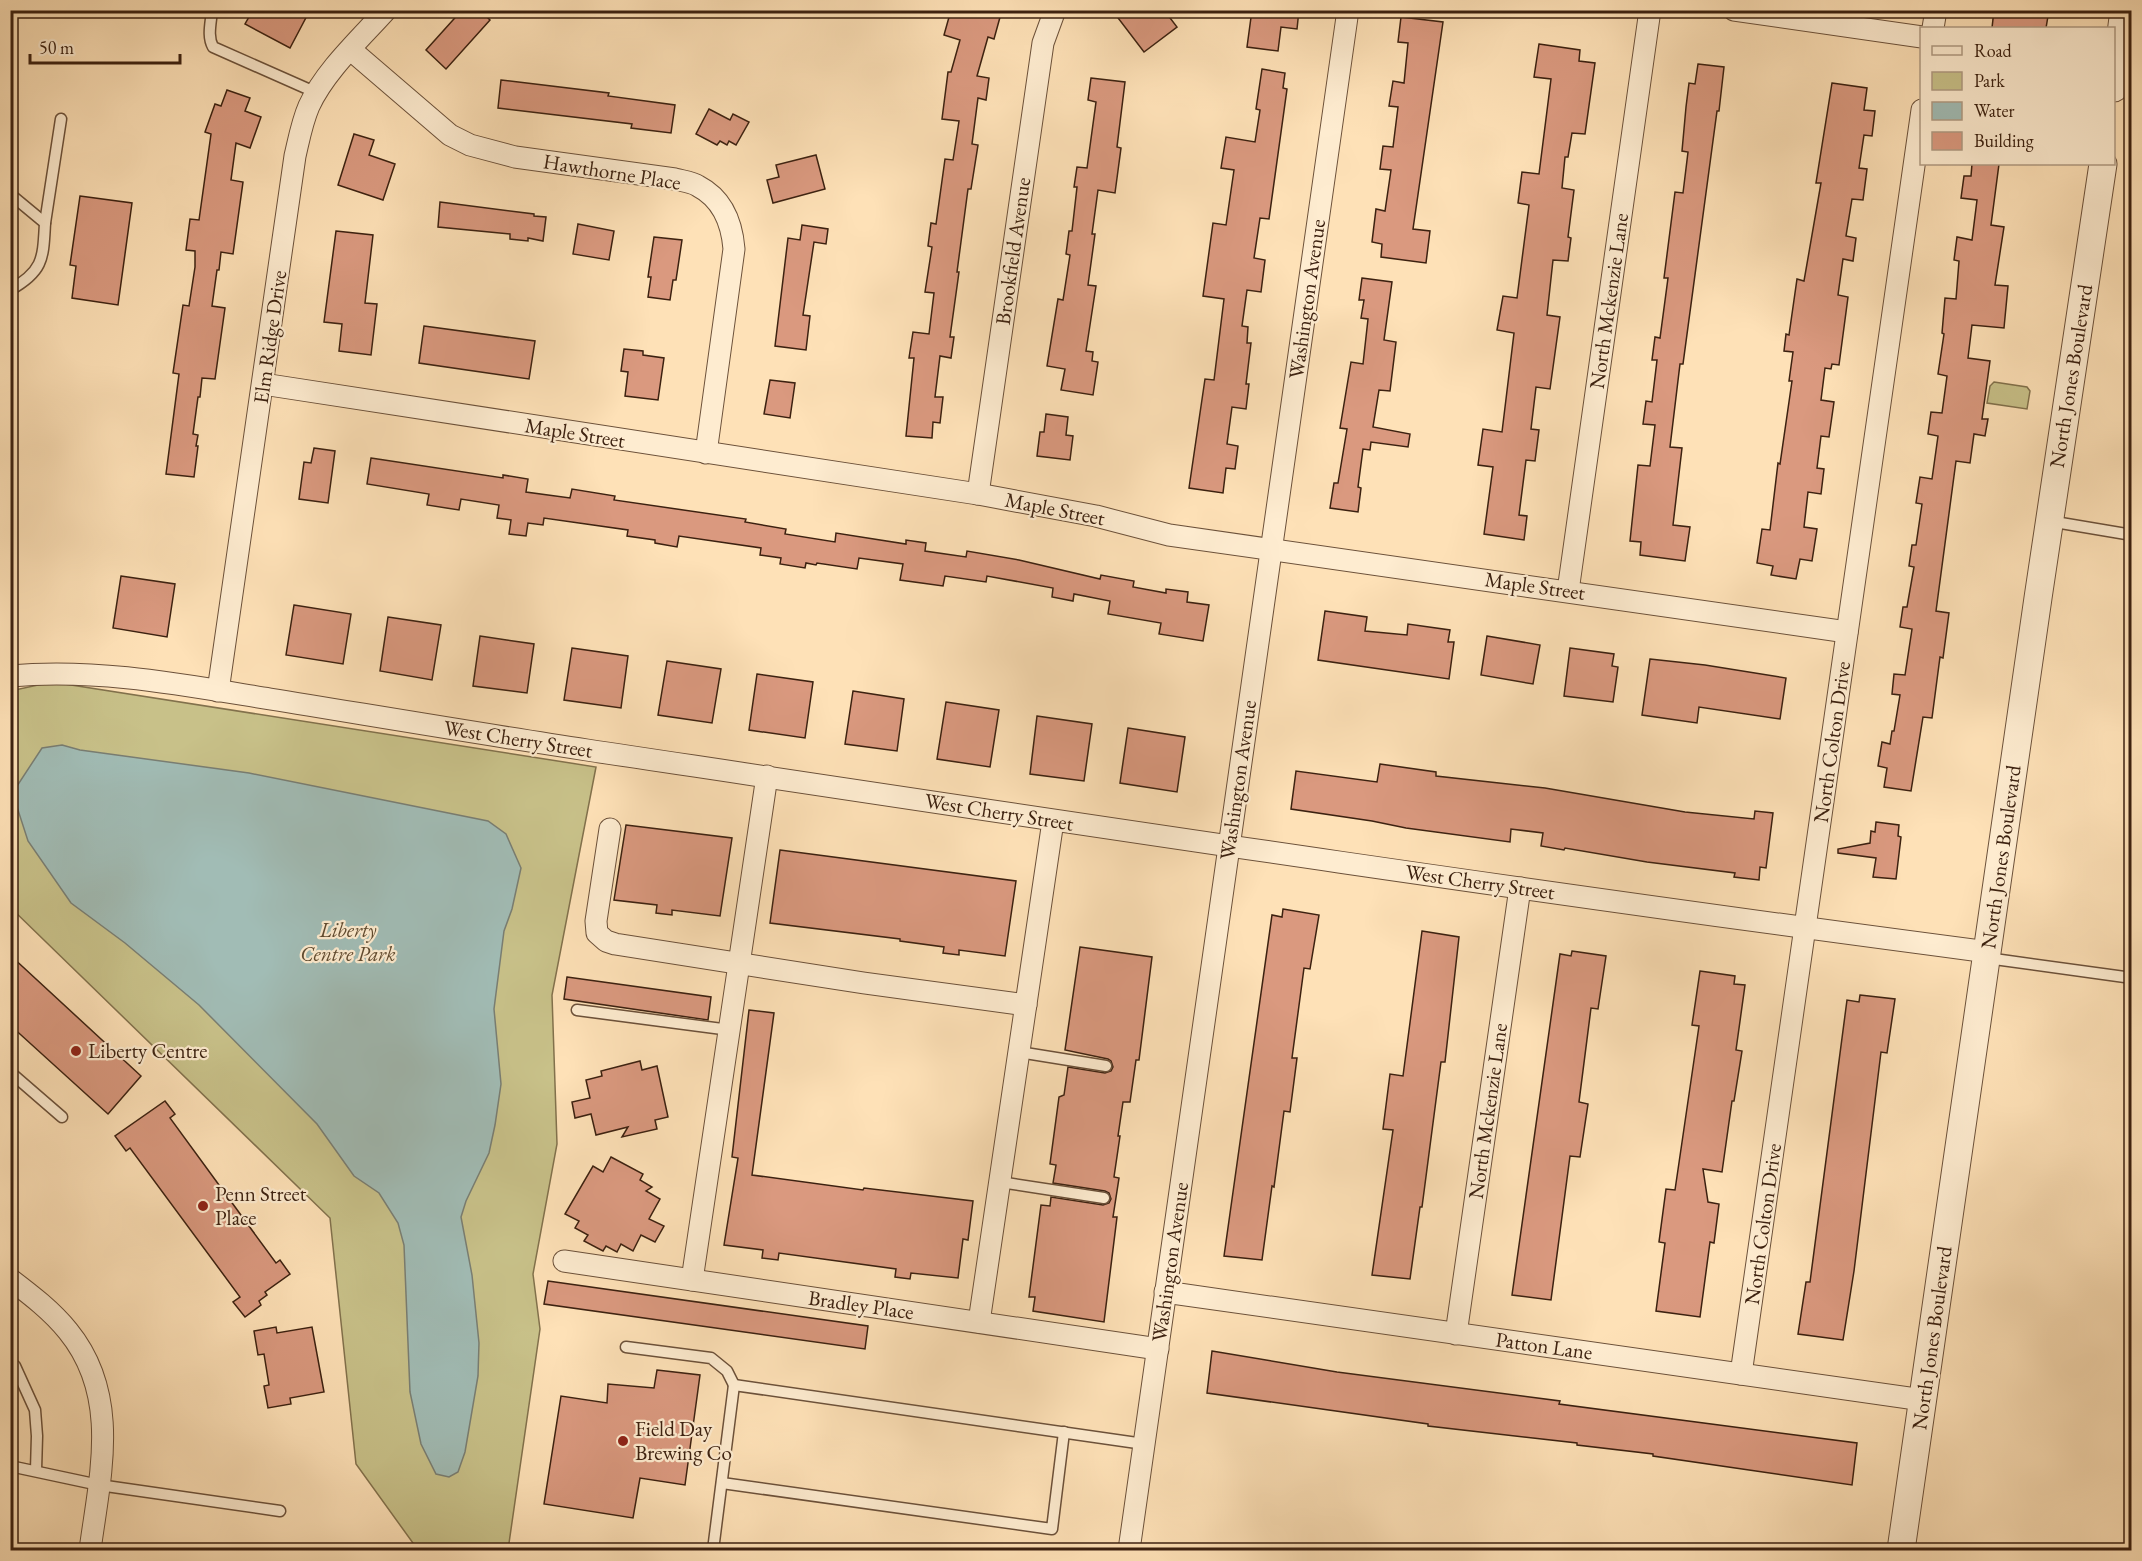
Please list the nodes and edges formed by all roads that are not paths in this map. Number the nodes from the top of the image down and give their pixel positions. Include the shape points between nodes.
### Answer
1 (212, 10) edge
2 (386, 10) edge
3 (1055, 10) edge
4 (1348, 10) edge
5 (1650, 10) edge
6 (1734, 10) edge
7 (1936, 10) edge
8 (2124, 10) edge
9 (1933, 27) edge
10 (1920, 37) edge
11 (351, 50) junction
12 (2115, 80) edge
13 (316, 93) junction
14 (61, 119) dead end
15 (1920, 124) edge
16 (2103, 165) edge
17 (10, 194) edge
18 (45, 223) junction
19 (10, 290) edge
20 (263, 384) junction
21 (706, 453) junction
22 (978, 494) junction
23 (2049, 521) junction
24 (2132, 535) edge
25 (1271, 549) junction
26 (1568, 591) junction
27 (1847, 632) junction
28 (10, 676) edge
29 (218, 691) junction
30 (767, 776) junction
31 (1053, 820) junction
32 (610, 829) dead end
33 (1229, 847) junction
34 (1520, 888) junction
35 (1805, 927) junction
36 (1987, 955) junction
37 (740, 964) junction
38 (2132, 978) edge
39 (1026, 1005) junction
40 (577, 1010) dead end
41 (729, 1030) junction
42 (1019, 1052) junction
43 (1106, 1066) dead end
44 (10, 1072) edge
45 (62, 1117) dead end
46 (1000, 1182) junction
47 (1104, 1198) dead end
48 (564, 1261) dead end
49 (10, 1279) edge
50 (692, 1280) junction
51 (1165, 1293) junction
52 (979, 1322) junction
53 (1456, 1334) junction
54 (626, 1347) dead end
55 (1158, 1349) junction
56 (10, 1362) edge
57 (1742, 1374) junction
58 (734, 1384) junction
59 (1923, 1400) junction
60 (1064, 1432) junction
61 (1144, 1444) junction
62 (10, 1466) edge
63 (36, 1470) junction
64 (722, 1483) junction
65 (99, 1485) junction
66 (280, 1511) dead end
67 (90, 1551) edge
68 (713, 1551) edge
69 (1129, 1551) edge
70 (1901, 1551) edge

1 - 13 lane via 209,31 213,47
2 - 11 street, Elm Ridge Drive
3 - 22 street, Brookfield Avenue via 1043,43
4 - 25 street, Washington Avenue
5 - 26 street, North Mckenzie Lane
6 - 10 street
7 - 9 street
8 - 12 street
11 - 13 street, Elm Ridge Drive
11 - 21 street, Hawthorne Place via 450,135 470,145 515,157 675,179 698,186 724,210 732,229 734,249
13 - 20 street, Elm Ridge Drive via 295,156
14 - 18 lane
15 - 27 street, North Colton Drive
16 - 23 street, North Jones Boulevard
17 - 18 lane
18 - 19 lane via 43,259 27,280
20 - 21 street, Maple Street
20 - 29 street, Elm Ridge Drive
21 - 22 street, Maple Street
22 - 25 street, Maple Street via 1096,516 1169,535
23 - 24 lane
23 - 36 street, North Jones Boulevard
25 - 26 street, Maple Street
25 - 33 street, Washington Avenue
26 - 27 street, Maple Street
27 - 35 street, North Colton Drive
28 - 29 street, West Cherry Street via 91,675
29 - 30 street, West Cherry Street
30 - 31 street, West Cherry Street
30 - 37 street
31 - 33 street, West Cherry Street
31 - 39 street
32 - 37 street via 597,933 615,944
33 - 34 street, West Cherry Street
33 - 51 street, Washington Avenue
34 - 35 street, West Cherry Street
34 - 53 street, North Mckenzie Lane
35 - 36 street, West Cherry Street
35 - 57 street, North Colton Drive
36 - 38 lane
36 - 59 street, North Jones Boulevard
37 - 39 street
37 - 41 street
39 - 42 street
40 - 41 lane
41 - 50 street
42 - 43 lane
42 - 46 street
44 - 45 lane
46 - 47 lane
46 - 52 street
48 - 50 street, Bradley Place
49 - 65 street via 68,1331 87,1360 99,1396 104,1430
50 - 52 street, Bradley Place
51 - 53 street, Patton Lane
51 - 55 street, Washington Avenue
52 - 55 street, Bradley Place
53 - 57 street, Patton Lane
54 - 58 lane via 711,1358 727,1371
55 - 61 street, Washington Avenue
56 - 63 lane via 35,1410
57 - 59 street, Patton Lane
58 - 60 lane
58 - 64 lane
59 - 70 street, North Jones Boulevard
60 - 61 lane
60 - 64 lane via 1052,1529
61 - 69 street, Washington Avenue
62 - 63 lane
63 - 65 lane
64 - 68 lane
65 - 66 lane
65 - 67 street

